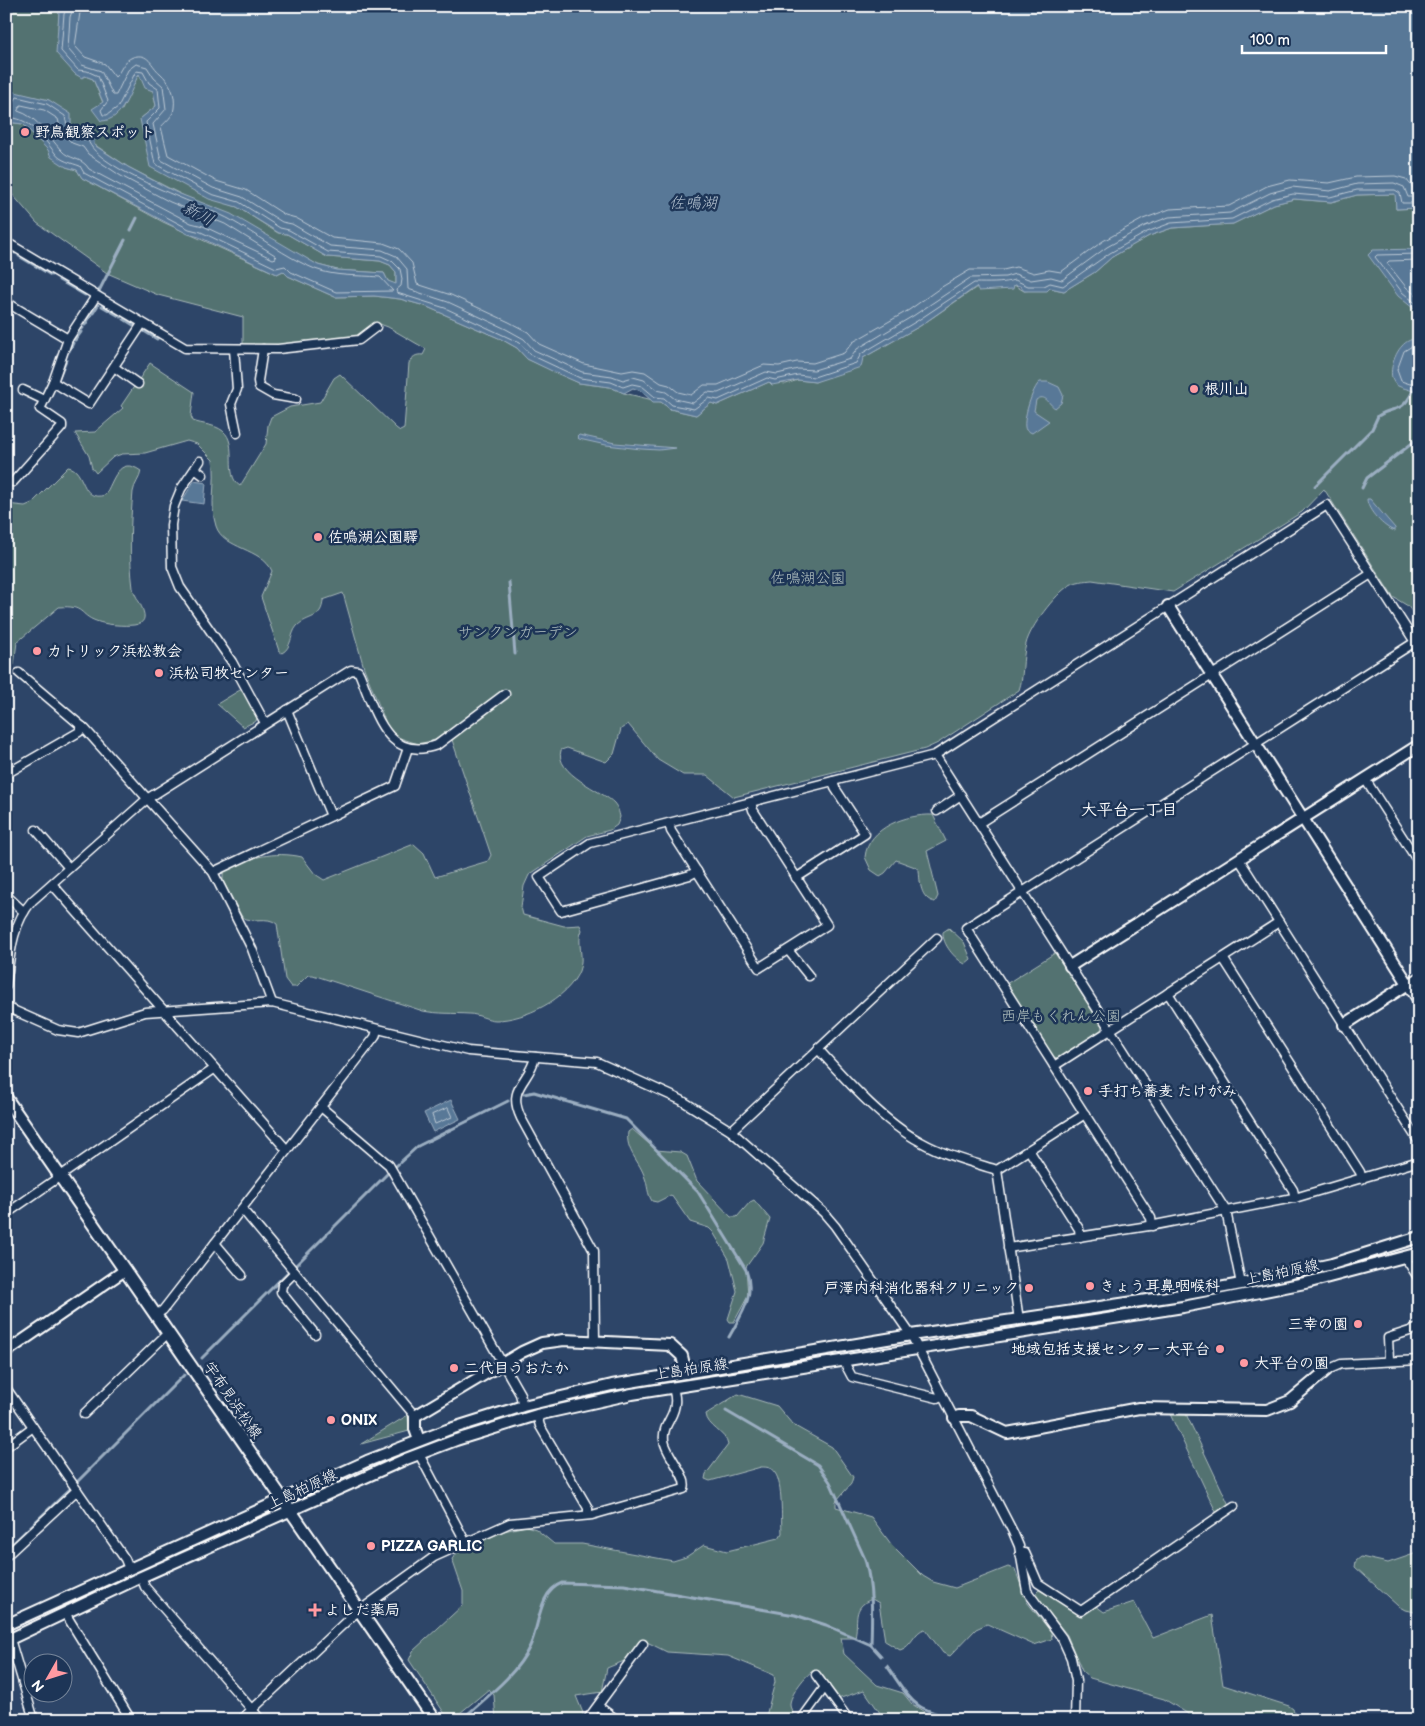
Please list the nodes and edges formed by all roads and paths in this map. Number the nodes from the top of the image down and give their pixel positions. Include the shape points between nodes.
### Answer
1 (6, 242) edge
2 (96, 296) junction
3 (6, 302) edge
4 (142, 324) junction
5 (376, 327) dead end
6 (68, 339) junction
7 (234, 349) junction
8 (263, 349) junction
9 (114, 367) junction
10 (53, 382) junction
11 (138, 384) dead end
12 (23, 390) dead end
13 (296, 399) dead end
14 (44, 400) junction
15 (238, 433) dead end
16 (200, 461) dead end
17 (195, 469) junction
18 (203, 475) dead end
19 (14, 482) dead end
20 (1371, 574) junction
21 (1168, 606) junction
22 (19, 672) dead end
23 (1212, 675) junction
24 (505, 694) dead end
25 (287, 710) junction
26 (265, 723) junction
27 (83, 727) junction
28 (1255, 744) junction
29 (1419, 745) edge
30 (408, 748) junction
31 (935, 754) junction
32 (6, 774) edge
33 (1365, 779) junction
34 (833, 781) junction
35 (961, 795) junction
36 (147, 799) junction
37 (751, 802) junction
38 (937, 811) dead end
39 (331, 816) junction
40 (1303, 819) junction
41 (669, 823) junction
42 (979, 824) junction
43 (36, 830) dead end
44 (1239, 859) junction
45 (1419, 863) edge
46 (70, 868) junction
47 (697, 871) junction
48 (213, 872) junction
49 (796, 878) junction
50 (52, 884) junction
51 (1023, 892) junction
52 (6, 894) edge
53 (24, 912) junction
54 (1279, 922) junction
55 (937, 938) dead end
56 (788, 950) junction
57 (1223, 958) junction
58 (1070, 966) junction
59 (809, 976) dead end
60 (1419, 977) edge
61 (1408, 984) junction
62 (6, 986) edge
63 (1168, 993) junction
64 (1419, 1001) edge
65 (272, 1003) junction
66 (6, 1007) edge
67 (162, 1010) junction
68 (1344, 1025) junction
69 (377, 1030) junction
70 (1110, 1030) junction
71 (818, 1049) junction
72 (535, 1057) junction
73 (1054, 1066) junction
74 (214, 1069) junction
75 (6, 1098) edge
76 (320, 1107) junction
77 (1085, 1114) junction
78 (731, 1131) junction
79 (1419, 1142) edge
80 (287, 1150) junction
81 (1029, 1150) junction
82 (1419, 1161) edge
83 (997, 1170) junction
84 (60, 1176) junction
85 (1362, 1179) junction
86 (1294, 1198) junction
87 (242, 1209) junction
88 (1226, 1211) junction
89 (6, 1214) edge
90 (1152, 1226) junction
91 (1080, 1237) junction
92 (1419, 1237) edge
93 (215, 1243) junction
94 (1008, 1248) junction
95 (1419, 1253) edge
96 (1405, 1257) junction
97 (125, 1270) junction
98 (296, 1272) junction
99 (242, 1275) dead end
100 (1419, 1279) edge
101 (1241, 1284) junction
102 (156, 1315) junction
103 (1019, 1320) junction
104 (1419, 1328) edge
105 (168, 1333) junction
106 (315, 1334) dead end
107 (911, 1335) junction
108 (595, 1341) junction
109 (919, 1350) junction
110 (6, 1352) edge
111 (1389, 1360) junction
112 (1419, 1360) edge
113 (844, 1362) junction
114 (502, 1364) junction
115 (1327, 1370) joint
116 (686, 1373) junction
117 (6, 1388) edge
118 (673, 1388) junction
119 (942, 1395) junction
120 (523, 1406) junction
121 (84, 1414) dead end
122 (537, 1415) junction
123 (415, 1416) junction
124 (954, 1418) junction
125 (34, 1427) junction
126 (419, 1440) junction
127 (6, 1447) edge
128 (419, 1454) junction
129 (77, 1490) junction
130 (283, 1498) junction
131 (1234, 1506) dead end
132 (291, 1511) junction
133 (588, 1515) junction
134 (466, 1542) junction
135 (1020, 1553) junction
136 (6, 1556) edge
137 (129, 1569) junction
138 (141, 1577) junction
139 (360, 1610) junction
140 (65, 1613) junction
141 (6, 1625) edge
142 (8, 1640) edge
143 (643, 1644) dead end
144 (816, 1675) dead end
145 (825, 1687) junction
146 (598, 1706) junction
147 (251, 1710) junction
148 (34, 1720) edge
149 (131, 1720) edge
150 (241, 1720) edge
151 (261, 1720) edge
152 (435, 1720) edge
153 (587, 1720) edge
154 (617, 1720) edge
155 (801, 1720) edge
156 (850, 1720) edge
157 (1075, 1720) edge

1 - 2 street
2 - 4 street
2 - 6 street
3 - 6 street
4 - 7 street via 185,348
4 - 9 street
5 - 8 street via 359,340
6 - 10 street
7 - 8 street
7 - 15 street via 236,389 231,404
8 - 13 street via 259,386 273,395
9 - 10 street via 90,404
9 - 11 street
10 - 14 street
12 - 14 street
14 - 19 street via 40,408 62,427
16 - 17 street
17 - 18 street
17 - 26 street via 181,488 172,515 174,574 232,662
20 - 21 street via 1328,505
20 - 23 street
20 - 28 street via 1415,642
21 - 23 street
21 - 31 street
22 - 27 street
23 - 28 street
23 - 42 street
24 - 30 street via 438,745 428,749
25 - 26 street
25 - 30 street via 354,670 360,675 381,726 388,736
25 - 39 street
26 - 36 street
27 - 32 street
27 - 36 street
28 - 40 street
28 - 51 street
29 - 33 street
30 - 39 street via 395,786
31 - 34 street
31 - 35 street
33 - 40 street
33 - 45 street
34 - 37 street
34 - 49 street via 864,834
35 - 38 street
35 - 42 street
36 - 46 street
36 - 48 street
37 - 41 street
37 - 49 street
39 - 48 street
40 - 44 street
40 - 61 street
41 - 47 street
41 - 47 street via 590,843 539,877 560,911
42 - 51 street
43 - 46 street
44 - 54 street
44 - 58 street
46 - 50 street
47 - 56 street via 759,968
48 - 65 street via 248,938
49 - 56 street via 826,925
50 - 53 street
50 - 67 street
51 - 58 street
51 - 73 street via 966,928
52 - 53 street
53 - 62 street via 12,946
54 - 57 street
54 - 68 street
55 - 71 street
56 - 59 street
57 - 63 street
57 - 85 street
58 - 70 street
60 - 61 street
61 - 64 street
61 - 68 street
63 - 70 street
63 - 86 street via 1293,1190
65 - 67 street
65 - 69 street
66 - 67 street via 52,1028 72,1033 85,1032 134,1014
67 - 74 street
68 - 79 street
69 - 72 street via 468,1051
69 - 76 street via 375,1037
70 - 73 street
70 - 88 street
71 - 78 street
71 - 83 street via 885,1116 911,1136 942,1152
72 - 78 street via 604,1065 681,1100
72 - 108 street via 518,1088 516,1103 521,1118 594,1251
73 - 77 street
74 - 80 street
74 - 84 street
75 - 84 main road, 宇布見浜松線
76 - 80 street
76 - 114 street via 389,1165
77 - 81 street
77 - 90 street
78 - 107 street via 830,1218
80 - 87 street
81 - 83 street
81 - 91 street via 1079,1229
82 - 85 street
83 - 94 street
84 - 89 street
84 - 97 main road, 宇布見浜松線
85 - 86 street
86 - 88 street
87 - 93 street
87 - 98 street
88 - 90 street
88 - 101 street
90 - 91 street
91 - 94 street
92 - 101 street, 上島柏原線 via 1332,1264
93 - 99 street
93 - 102 street
94 - 103 street
95 - 96 street, 上島柏原線
96 - 100 street
96 - 109 street, 上島柏原線 via 1246,1296
97 - 102 main road, 宇布見浜松線
97 - 110 street
98 - 106 street via 282,1285 281,1292
98 - 123 street
101 - 103 street, 上島柏原線
102 - 105 main road, 宇布見浜松線
103 - 107 street, 上島柏原線
104 - 111 street via 1388,1338
105 - 121 street
105 - 130 main road, 宇布見浜松線
107 - 109 street
107 - 116 street, 上島柏原線
108 - 114 street via 542,1343
108 - 116 street via 670,1345 682,1356
109 - 113 street, 上島柏原線
109 - 119 street
111 - 112 street
111 - 115 street via 1336,1365
113 - 118 street, 上島柏原線
113 - 119 street via 852,1377 937,1398
114 - 120 street via 520,1394
114 - 123 street
115 - 124 street via 1290,1402 1267,1410 1140,1408 1007,1433 972,1416
116 - 120 street, 上島柏原線 via 612,1385
117 - 125 street
118 - 122 street, 上島柏原線
118 - 133 street via 675,1403 666,1422 664,1440 685,1480 684,1489
119 - 124 street
120 - 126 street, 上島柏原線
122 - 128 street, 上島柏原線
122 - 133 street via 540,1426 588,1508
123 - 126 street
124 - 135 street via 1013,1532
125 - 127 street
125 - 129 street
126 - 130 street, 上島柏原線
128 - 132 street, 上島柏原線
128 - 134 street
129 - 136 street
129 - 137 street
130 - 132 main road, 宇布見浜松線
130 - 137 street, 上島柏原線
131 - 135 street via 1081,1611 1038,1583 1026,1553
132 - 138 street, 上島柏原線
132 - 139 main road, 宇布見浜松線
133 - 134 street via 510,1524
134 - 139 street via 434,1557
135 - 157 street via 1027,1591 1062,1638 1071,1658 1076,1681
137 - 141 street, 上島柏原線
138 - 140 street, 上島柏原線
138 - 147 street via 146,1587
139 - 147 street
139 - 152 main road, 宇布見浜松線
140 - 142 street, 上島柏原線
140 - 149 street
142 - 148 street via 15,1649
143 - 146 street
144 - 145 street
145 - 155 street
145 - 156 street
146 - 153 street
146 - 154 street
147 - 150 street
147 - 151 street

